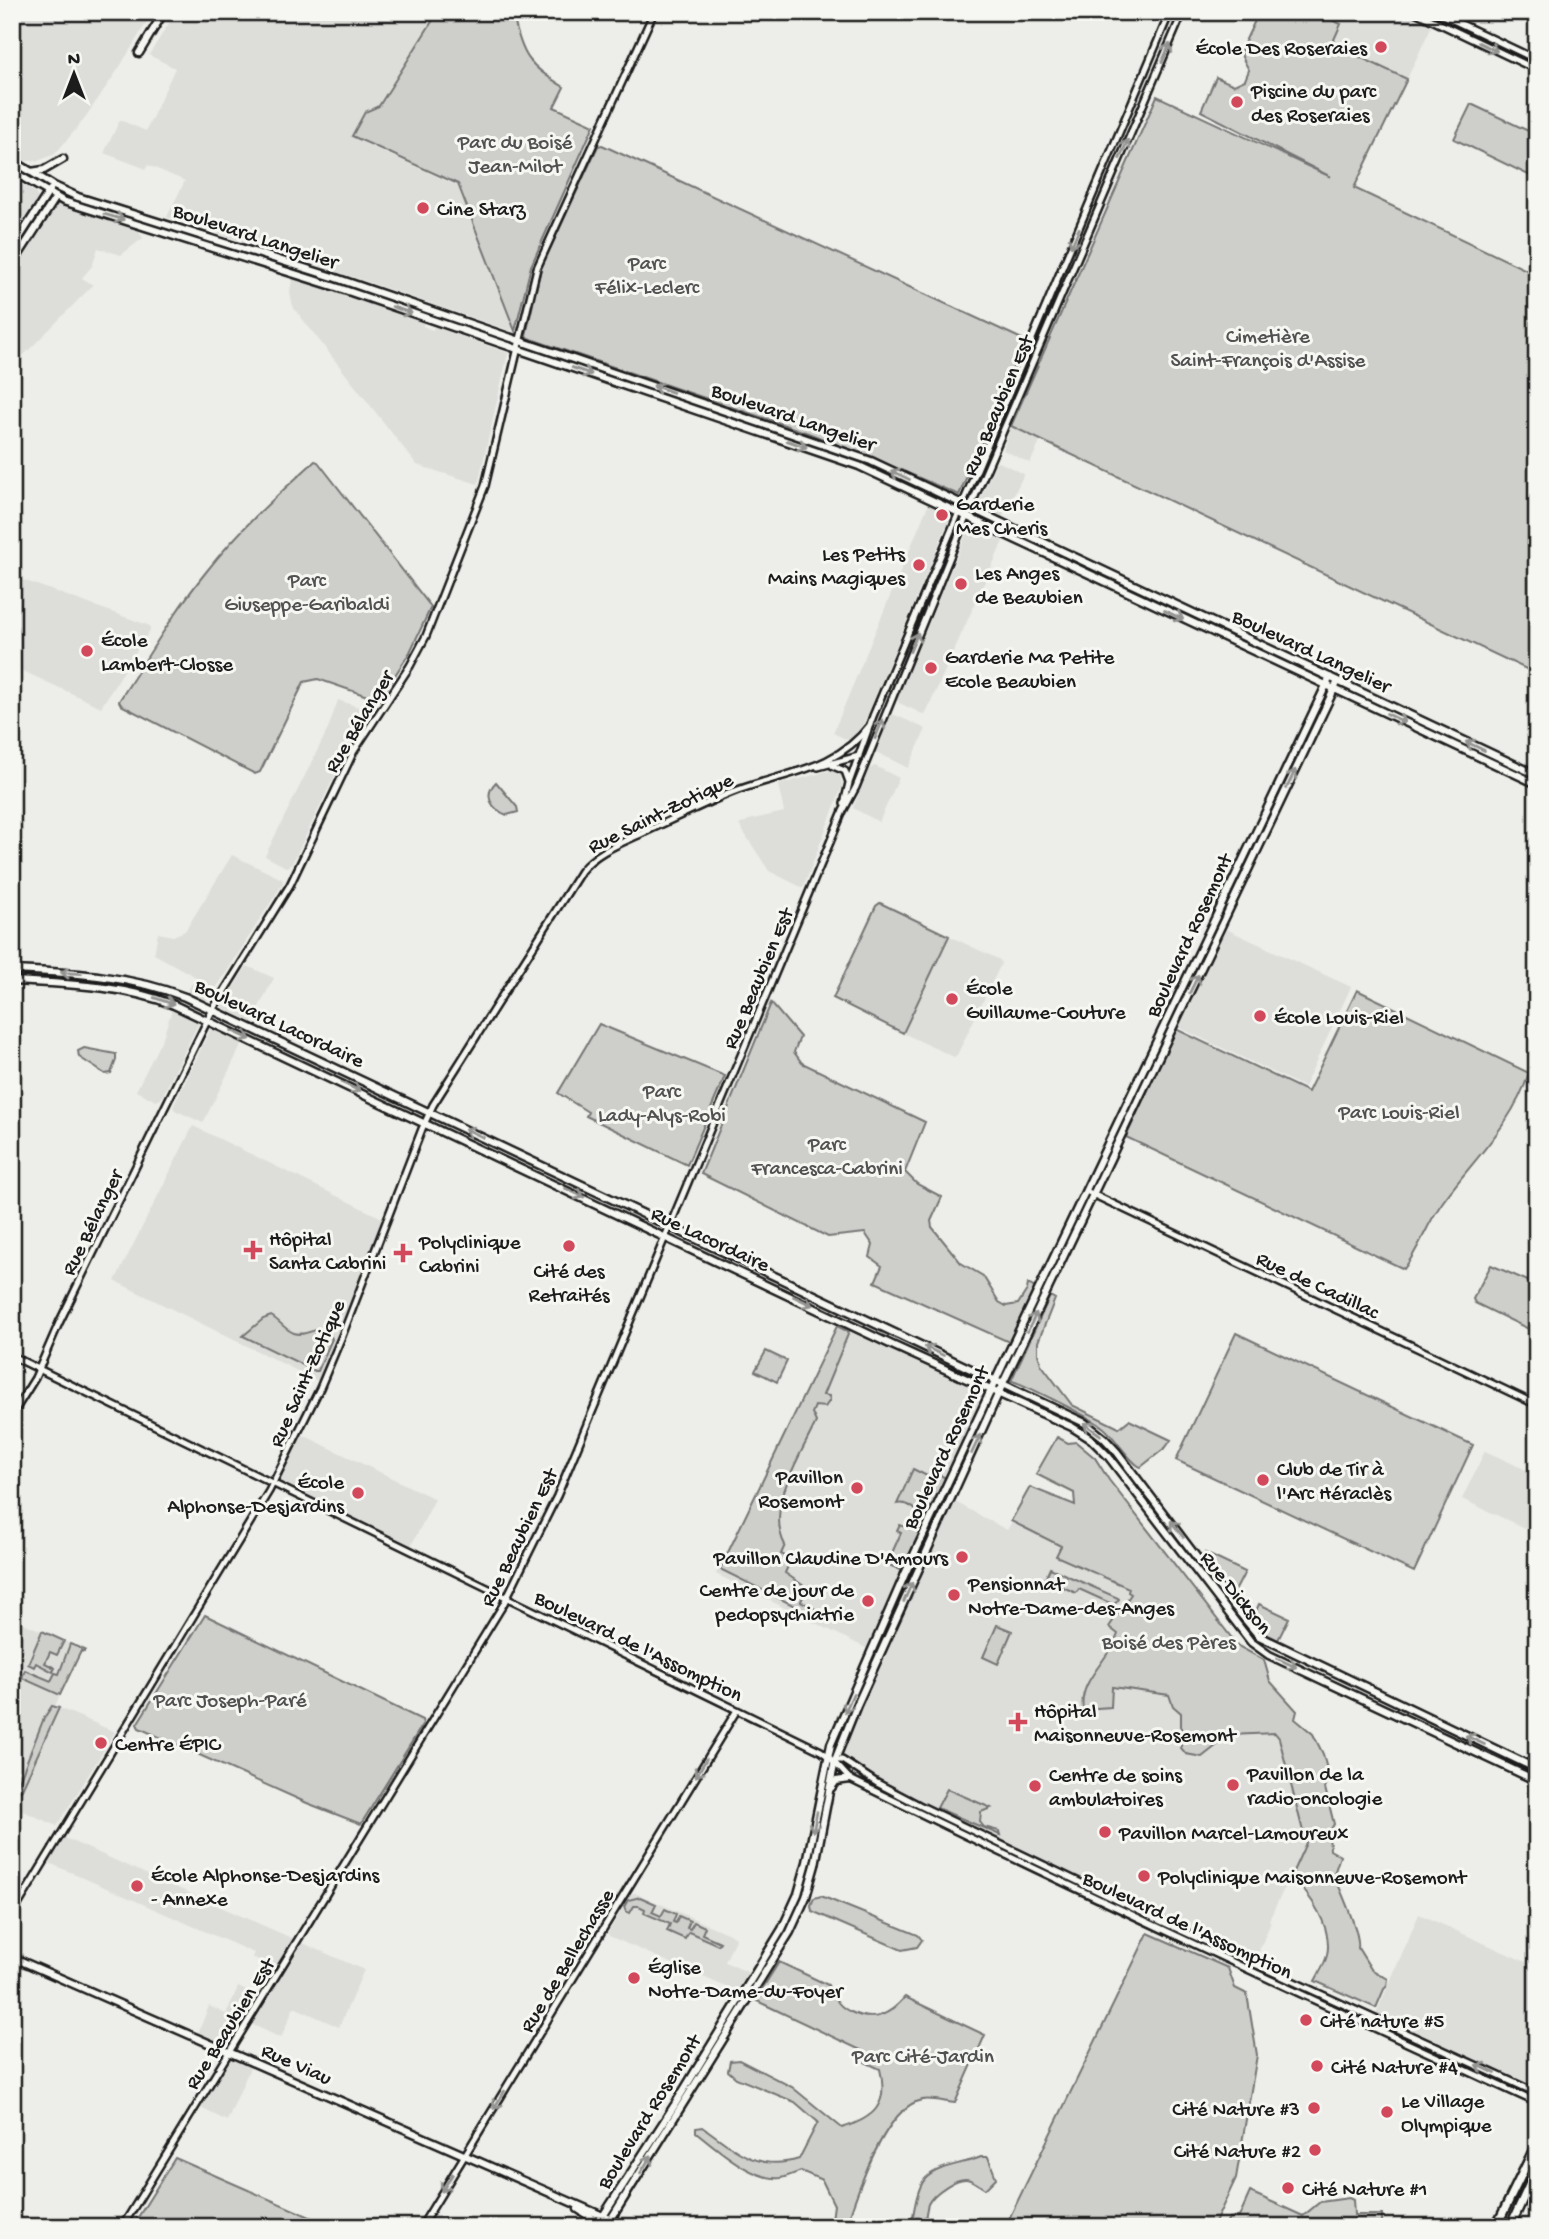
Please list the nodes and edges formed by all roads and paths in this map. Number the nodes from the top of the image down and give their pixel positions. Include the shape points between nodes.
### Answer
1 (164, 12) edge
2 (654, 12) edge
3 (1170, 12) edge
4 (1415, 12) edge
5 (1436, 12) edge
6 (1182, 14) edge
7 (139, 54) dead end
8 (1537, 60) edge
9 (1537, 70) edge
10 (63, 159) dead end
11 (12, 160) edge
12 (12, 171) edge
13 (31, 172) junction
14 (1102, 176) junction
15 (1111, 179) junction
16 (57, 188) junction
17 (48, 193) junction
18 (55, 198) junction
19 (12, 249) edge
20 (12, 265) edge
21 (519, 341) junction
22 (517, 349) junction
23 (960, 507) junction
24 (969, 511) junction
25 (918, 608) junction
26 (927, 612) junction
27 (895, 663) junction
28 (904, 667) junction
29 (1330, 677) junction
30 (1338, 681) junction
31 (1326, 686) junction
32 (1334, 689) junction
33 (870, 724) junction
34 (849, 748) joint
35 (869, 753) junction
36 (858, 757) junction
37 (830, 766) junction
38 (811, 768) junction
39 (1537, 775) edge
40 (849, 783) junction
41 (1537, 784) edge
42 (842, 811) junction
43 (12, 970) edge
44 (12, 981) edge
45 (213, 1009) junction
46 (207, 1020) junction
47 (430, 1112) junction
48 (425, 1122) junction
49 (519, 1154) joint
50 (514, 1164) joint
51 (1089, 1193) junction
52 (670, 1227) junction
53 (666, 1236) junction
54 (897, 1334) junction
55 (892, 1345) junction
56 (12, 1356) edge
57 (38, 1369) junction
58 (996, 1381) junction
59 (1003, 1384) junction
60 (991, 1390) junction
61 (999, 1394) junction
62 (1537, 1405) edge
63 (12, 1415) edge
64 (273, 1483) junction
65 (507, 1598) junction
66 (737, 1710) junction
67 (828, 1755) junction
68 (835, 1760) junction
69 (1537, 1769) edge
70 (850, 1779) junction
71 (1537, 1781) edge
72 (828, 1796) junction
73 (12, 1915) edge
74 (12, 1957) edge
75 (230, 2053) junction
76 (1537, 2093) edge
77 (1537, 2103) edge
78 (1537, 2143) edge
79 (465, 2155) junction
80 (1537, 2168) edge
81 (568, 2202) junction
82 (603, 2215) junction
83 (611, 2219) junction
84 (602, 2226) edge
85 (122, 2227) edge
86 (421, 2227) edge
87 (628, 2227) edge
88 (1496, 2227) edge
89 (1510, 2227) edge

1 - 7 main road
2 - 21 street, Rue Bélanger via 541,258
3 - 6 street
3 - 14 street, Rue Beaubien Est
4 -> 9 street
5 - 8 street
15 -> 6 street, Rue Beaubien Est
10 - 13 main road
11 - 13 main road, Boulevard Langelier
12 - 17 main road, Boulevard Langelier
13 - 16 main road, Boulevard Langelier
14 - 15 street
14 -> 23 street, Rue Beaubien Est
15 - 24 street, Rue Beaubien Est
16 - 17 main road
16 - 18 main road
16 - 21 main road, Boulevard Langelier
17 - 18 main road, Boulevard Langelier
17 - 19 main road
18 - 20 main road
18 -> 22 main road, Boulevard Langelier
21 - 22 street, Rue Bélanger
23 -> 21 main road, Boulevard Langelier via 859,457
22 -> 23 main road, Boulevard Langelier via 859,466
22 - 45 street, Rue Bélanger via 485,486 426,636 354,751 290,885
23 - 24 main road, Boulevard Langelier
23 - 25 street, Rue Beaubien Est
24 - 26 street, Rue Beaubien Est
24 - 29 main road, Boulevard Langelier
24 -> 31 main road, Boulevard Langelier
25 - 26 street
25 - 27 street, Rue Beaubien Est
28 -> 26 street, Rue Beaubien Est
27 - 28 street
27 - 33 street, Rue Beaubien Est
35 -> 28 street, Rue Beaubien Est
29 - 30 main road, Boulevard Langelier
29 - 31 main road, Boulevard Rosemont
30 - 32 main road, Boulevard Rosemont
39 -> 30 main road, Boulevard Langelier
31 - 32 main road, Boulevard Langelier
31 - 51 main road, Boulevard Rosemont
32 -> 41 main road, Boulevard Langelier
51 -> 32 main road, Boulevard Rosemont
33 - 34 street, Rue Beaubien Est
33 - 36 street, Rue Beaubien Est
34 - 38 street, Rue Saint-Zotique
35 - 36 street, Rue Saint-Zotique
35 - 42 street, Rue Beaubien Est
36 - 37 street, Rue Saint-Zotique
36 - 40 street, Rue Beaubien Est
37 - 38 street, Rue Saint-Zotique
37 - 40 street via 845,771
38 - 47 street, Rue Saint-Zotique via 734,792 590,861
40 - 42 street, Rue Beaubien Est
42 - 52 street, Rue Beaubien Est
45 -> 43 main road, Boulevard Lacordaire via 120,978
44 -> 46 main road, Boulevard Lacordaire via 118,989 162,1000
45 - 46 street, Rue Bélanger
45 - 47 main road, Boulevard Lacordaire
46 -> 48 main road, Boulevard Lacordaire
46 - 57 street, Rue Bélanger
47 - 48 street, Rue Saint-Zotique
49 -> 47 main road, Boulevard Lacordaire
48 - 50 main road, Boulevard Lacordaire
48 - 64 street, Rue Saint-Zotique via 342,1336
49 - 52 main road, Rue Lacordaire
50 -> 53 main road, Rue Lacordaire
51 - 58 main road, Boulevard Rosemont
59 -> 51 main road, Boulevard Rosemont
51 - 62 street, Rue de Cadillac
52 - 53 street, Rue Beaubien Est
52 - 54 main road, Rue Lacordaire
53 -> 55 main road, Rue Lacordaire
53 - 65 street, Rue Beaubien Est via 557,1496
54 - 55 main road
58 -> 54 main road, Rue Lacordaire
55 - 60 main road, Rue Lacordaire
56 - 57 street, Boulevard de l'Assomption
57 - 63 street, Rue Bélanger
57 - 64 street, Boulevard de l'Assomption
58 - 59 main road, Rue Dickson
58 - 60 main road, Boulevard Rosemont
59 - 61 main road, Boulevard Rosemont
69 -> 59 main road, Rue Dickson via 1259,1636 1104,1438 1085,1423
60 - 61 main road, Rue Dickson
60 -> 67 main road, Boulevard Rosemont
68 -> 61 main road, Boulevard Rosemont
61 -> 71 main road, Rue Dickson via 1072,1427 1098,1445 1259,1649
64 - 65 street, Boulevard de l'Assomption
64 - 73 street, Rue Saint-Zotique
65 - 66 street, Boulevard de l'Assomption
65 - 75 street, Rue Beaubien Est
66 - 67 street, Boulevard de l'Assomption
66 -> 79 street, Rue de Bellechasse
67 - 68 street, Boulevard de l'Assomption
67 -> 82 main road, Boulevard Rosemont via 807,1862 782,1928
68 - 70 street, Boulevard de l'Assomption
68 - 72 main road, Boulevard Rosemont
76 -> 68 street, Boulevard de l'Assomption via 1156,1918
70 - 72 main road via 836,1781
70 - 77 street, Boulevard de l'Assomption via 1151,1925
83 -> 72 main road, Boulevard Rosemont via 790,1932 812,1876
74 - 75 main road, Rue Viau
75 - 79 main road, Rue Viau
75 - 85 street, Rue Beaubien Est
78 - 88 main road
79 - 81 main road, Rue Viau
79 -> 86 street, Rue de Bellechasse
80 - 89 main road
81 - 82 main road, Rue Viau
81 - 84 main road, Rue Viau
82 - 83 main road, Rue Viau
82 - 84 main road, Boulevard Rosemont
83 - 84 main road, Boulevard Rosemont
83 - 87 main road, Rue Viau

